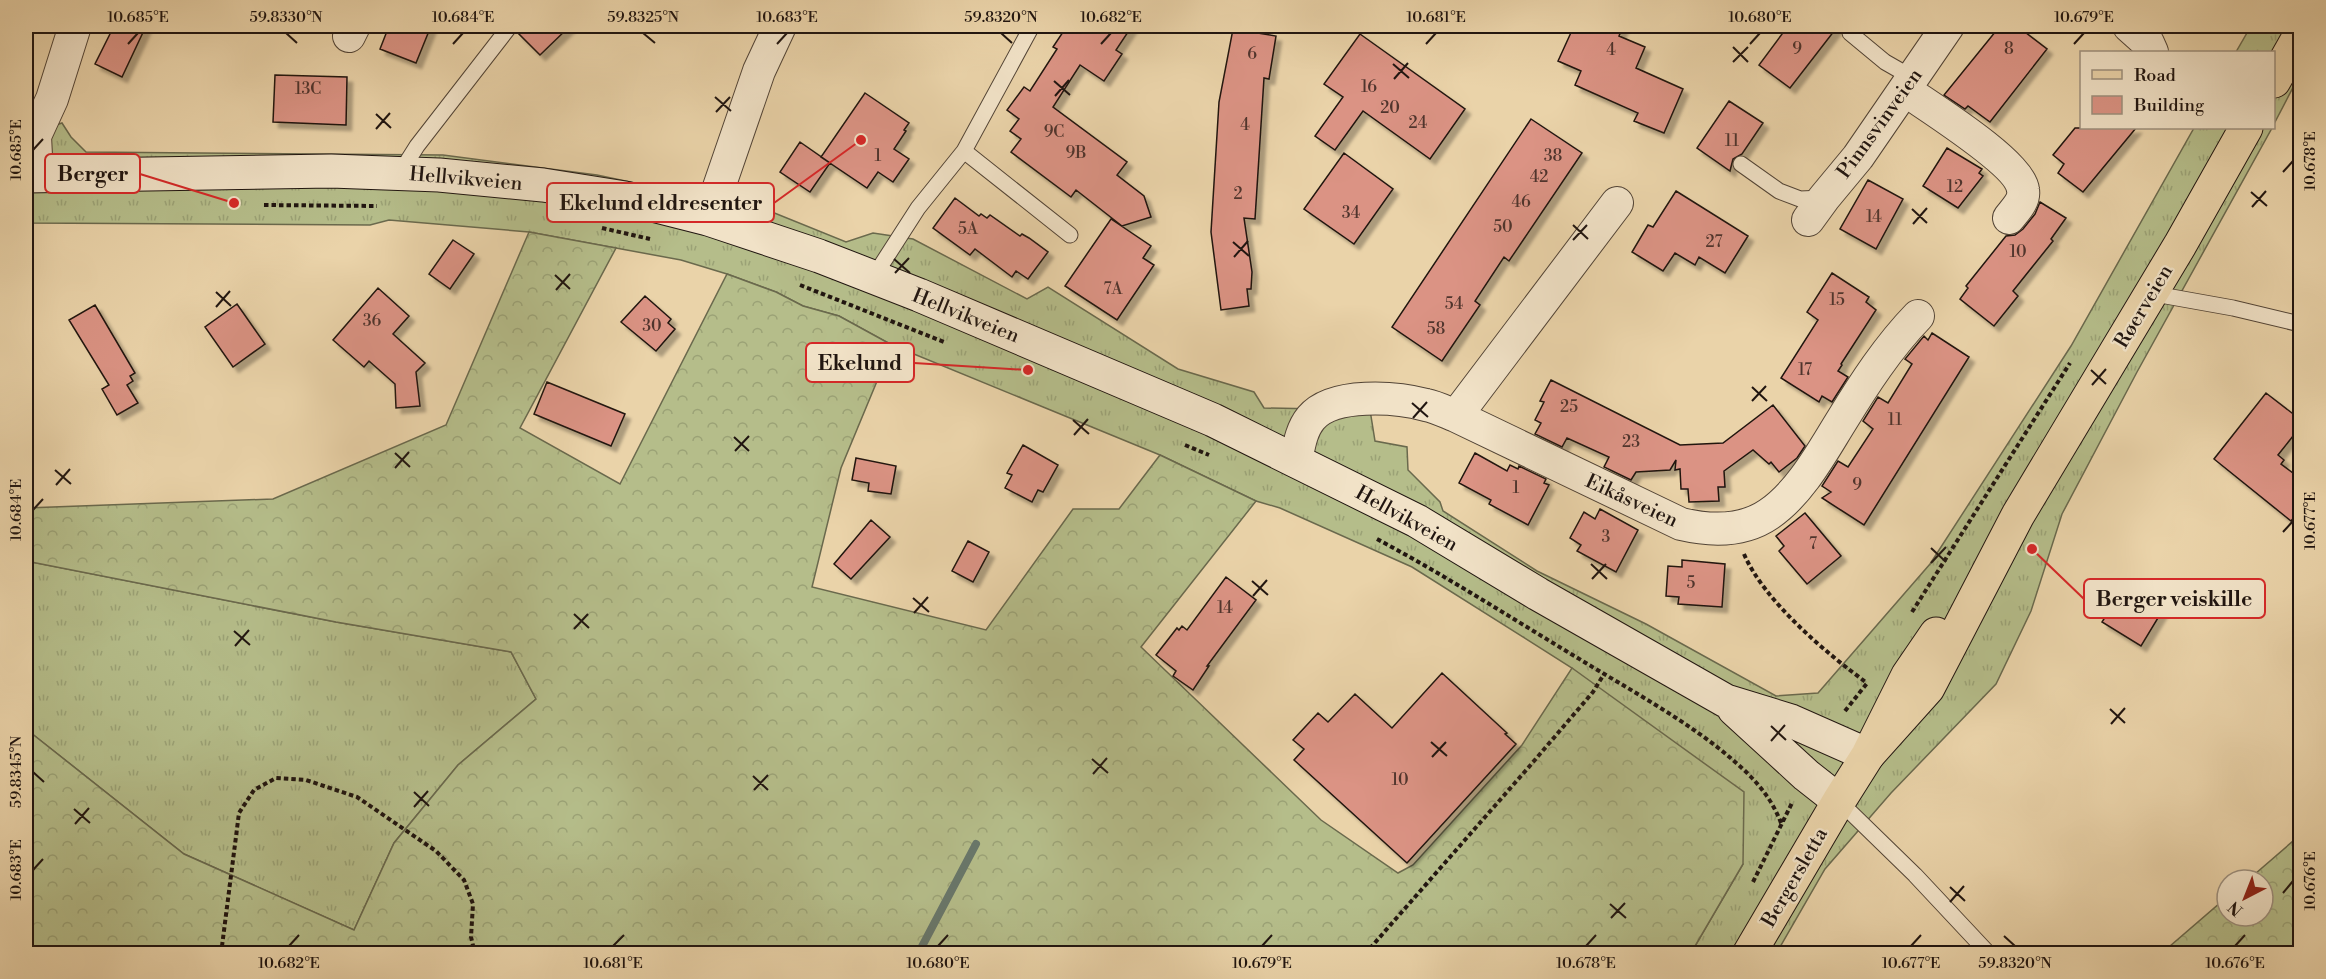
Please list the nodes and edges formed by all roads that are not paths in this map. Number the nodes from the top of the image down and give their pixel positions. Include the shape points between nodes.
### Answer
1 (75, 26) edge
2 (510, 26) edge
3 (1032, 26) edge
4 (1948, 26) edge
5 (2129, 26) edge
6 (770, 31) edge
7 (1850, 33) dead end
8 (2301, 35) edge
9 (2152, 51) edge
10 (2275, 79) edge
11 (1909, 84) junction
12 (2245, 129) edge
13 (30, 130) edge
14 (964, 151) junction
15 (1741, 164) dead end
16 (400, 173) junction
17 (31, 176) edge
18 (1617, 202) dead end
19 (1816, 209) joint
20 (2009, 218) dead end
21 (708, 219) junction
22 (1070, 235) dead end
23 (873, 278) junction
24 (2152, 290) junction
25 (1918, 316) dead end
26 (2301, 324) edge
27 (1456, 416) junction
28 (1296, 461) junction
29 (1726, 701) junction
30 (1868, 755) junction
31 (1839, 801) junction
32 (1749, 954) edge
33 (1989, 954) edge

1 - 13 street via 52,99
2 - 16 lane
3 - 14 lane
4 - 11 street, Pinnsvinveien
5 - 9 street
6 - 21 street
7 - 11 lane
8 - 10 main road
11 - 19 street, Pinnsvinveien
11 - 20 street via 2016,174 2024,196
12 - 24 main road, Røerveien
13 - 17 street
14 - 22 lane
14 - 23 lane via 918,208
15 - 19 lane via 1779,191
16 - 17 main road, Hellvikveien
16 - 21 main road, Hellvikveien via 543,185 625,198
18 - 27 street
21 - 23 main road, Hellvikveien
23 - 28 main road, Hellvikveien via 1141,388
24 - 26 lane
24 - 30 main road, Røerveien via 2018,515 1928,688
25 - 27 street, Eikåsveien via 1861,390 1797,488 1769,514 1733,529 1681,524
27 - 28 street, Eikåsveien via 1412,402 1340,401 1312,416 1303,429
28 - 29 main road, Hellvikveien via 1417,521
29 - 30 main road, Hellvikveien via 1791,721
29 - 31 main road, Hellvikveien via 1806,776
30 - 31 main road, Røerveien
31 - 32 main road, Bergersletta
31 - 33 lane

